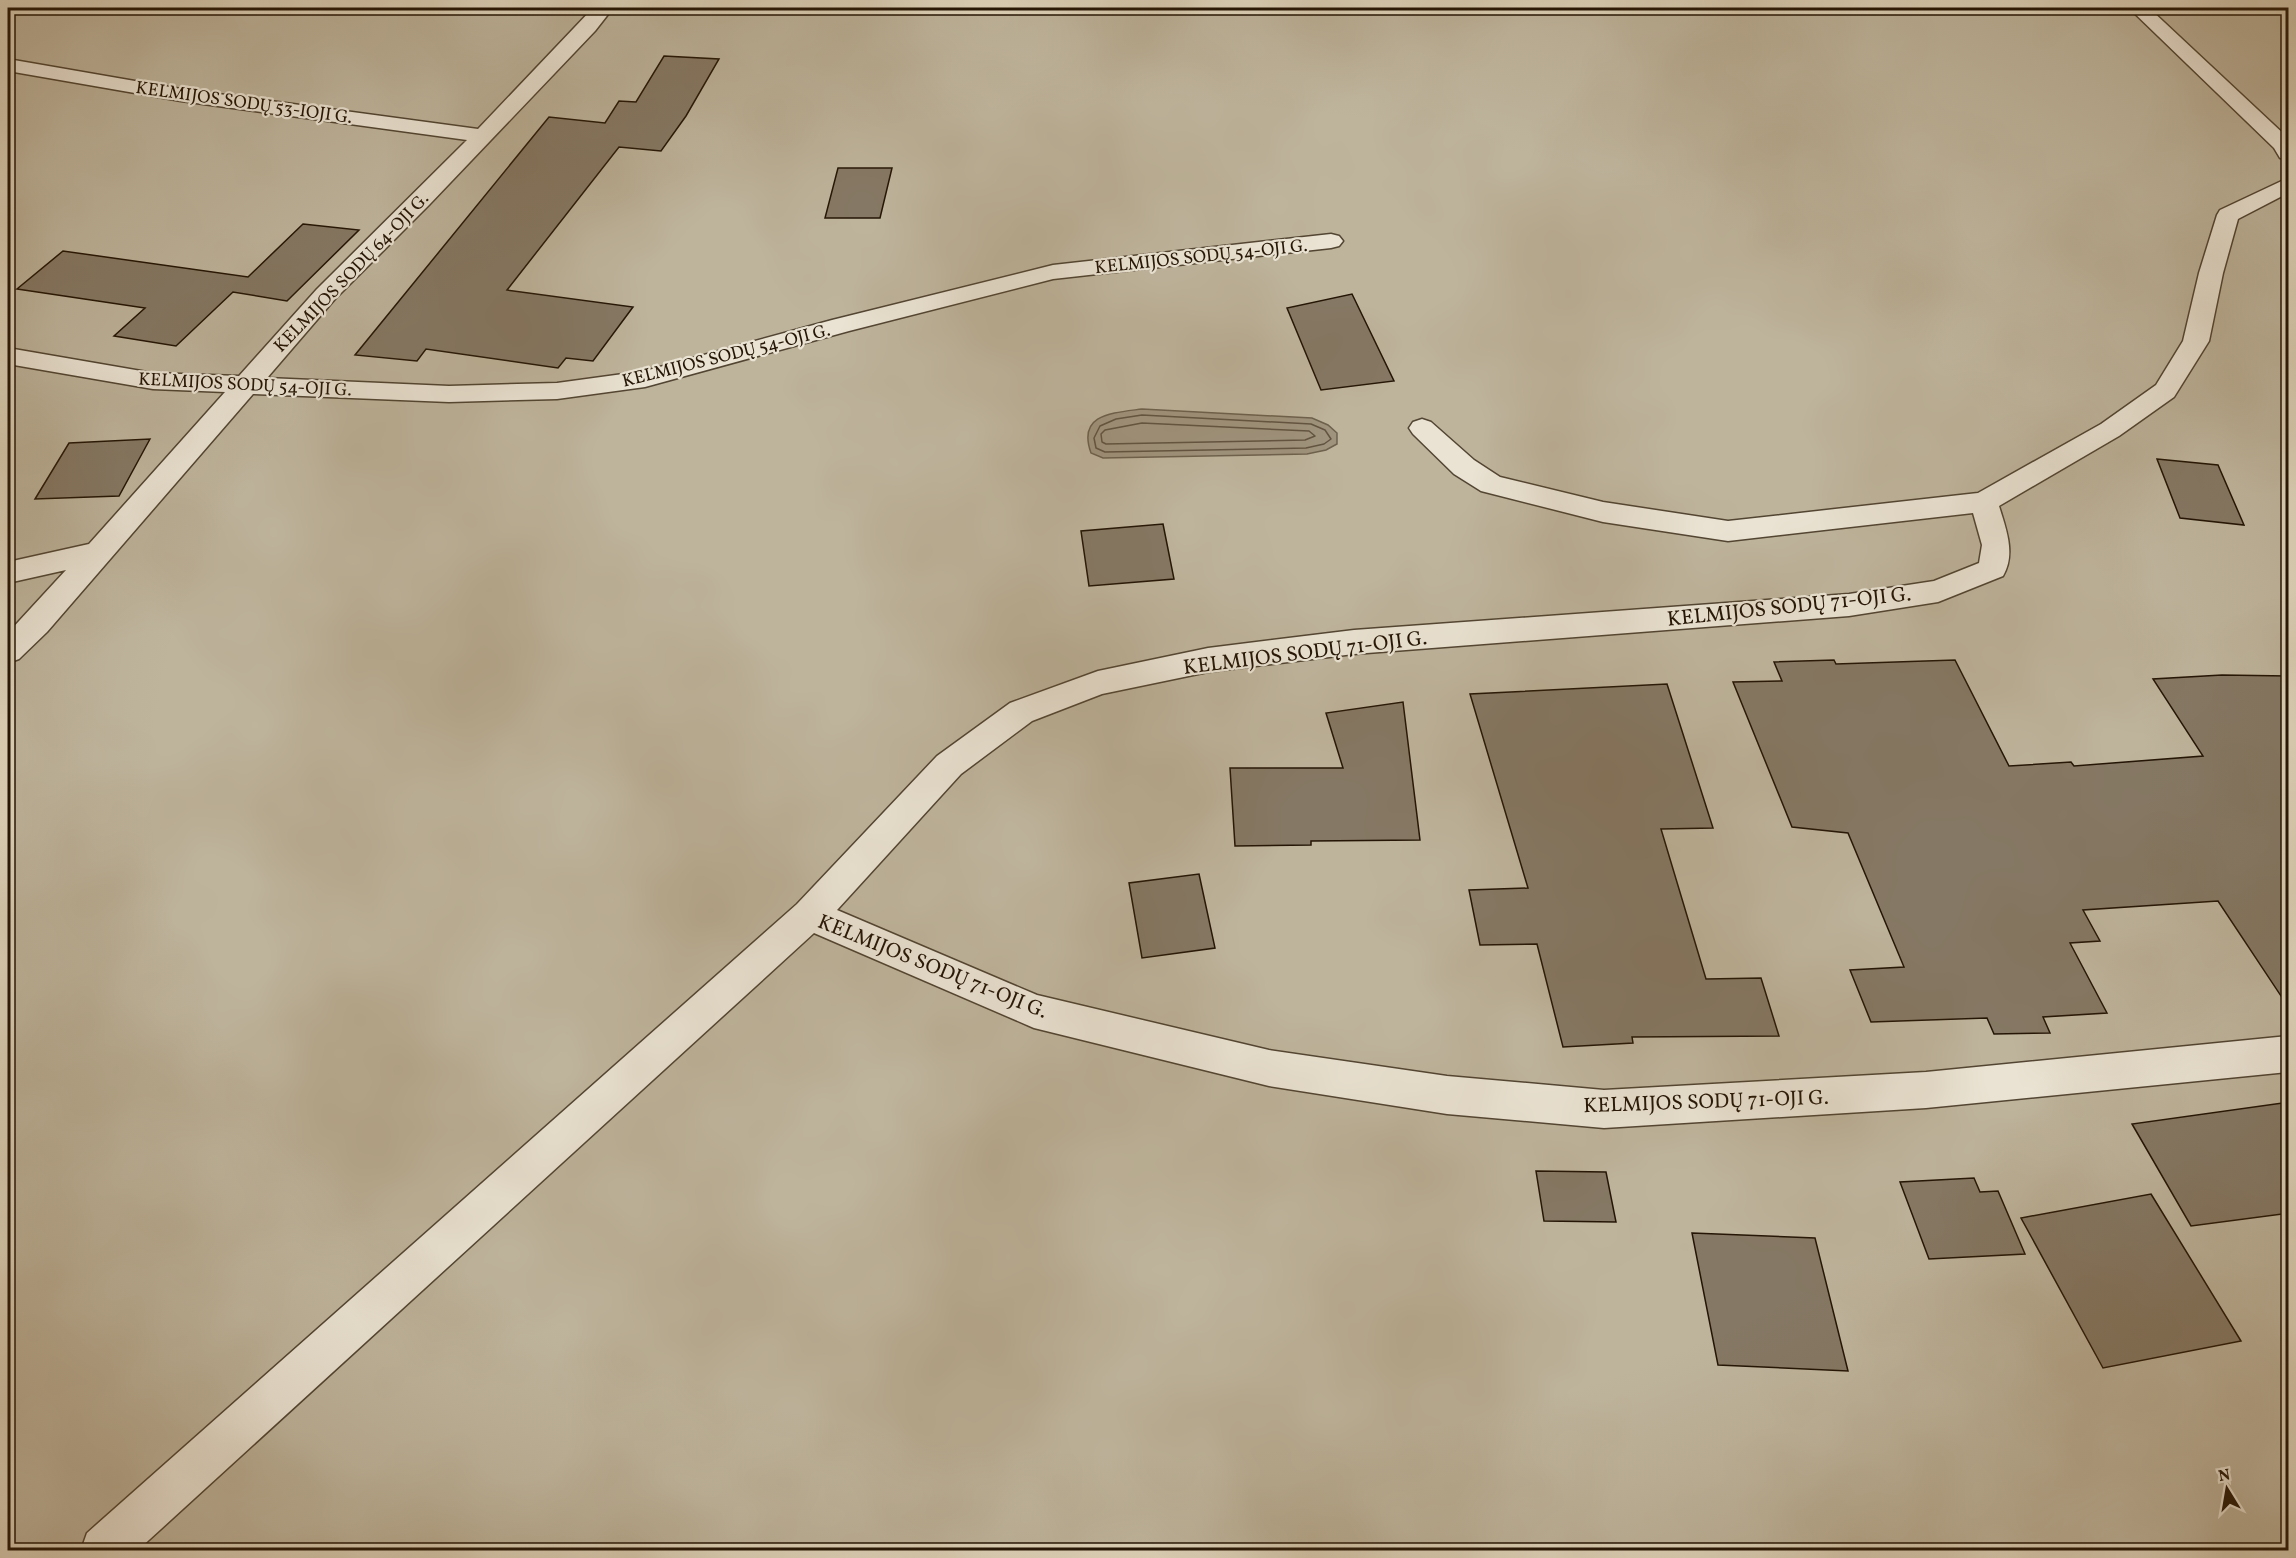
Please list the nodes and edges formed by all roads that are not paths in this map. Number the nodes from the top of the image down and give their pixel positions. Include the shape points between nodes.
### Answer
1 (603, 8) edge
2 (2138, 8) edge
3 (8, 65) edge
4 (482, 136) junction
5 (2289, 153) edge
6 (2289, 184) edge
7 (1331, 241) dead end
8 (8, 356) edge
9 (243, 386) junction
10 (1422, 428) dead end
11 (1984, 502) junction
12 (98, 553) junction
13 (8, 572) edge
14 (8, 651) edge
15 (810, 915) junction
16 (2289, 1054) edge
17 (104, 1551) edge

1 - 4 street, KELMIJOS SODŲ 64-OJI G.
2 - 5 street
3 - 4 street, KELMIJOS SODŲ 53-IOJI G. via 181,95
4 - 9 street, KELMIJOS SODŲ 64-OJI G. via 326,294
6 - 11 street via 2228,215 2196,341 2164,391 2110,430
7 - 9 street, KELMIJOS SODŲ 54-OJI G. via 1053,272 841,325 645,380 557,391 449,394
8 - 9 street, KELMIJOS SODŲ 54-OJI G. via 153,381
9 - 12 street, KELMIJOS SODŲ 64-OJI G.
10 - 11 street via 1464,467 1491,484 1603,512 1728,531
11 - 15 street, KELMIJOS SODŲ 71-OJI G. via 1996,544 1993,569 1938,591 1850,605 1354,642 1208,660 1098,683 1021,712 949,765
12 - 13 street
12 - 14 street, KELMIJOS SODŲ 64-OJI G.
15 - 16 street, KELMIJOS SODŲ 71-OJI G. via 1034,1011 1269,1068 1447,1095 1604,1109 1926,1090
15 - 17 street

